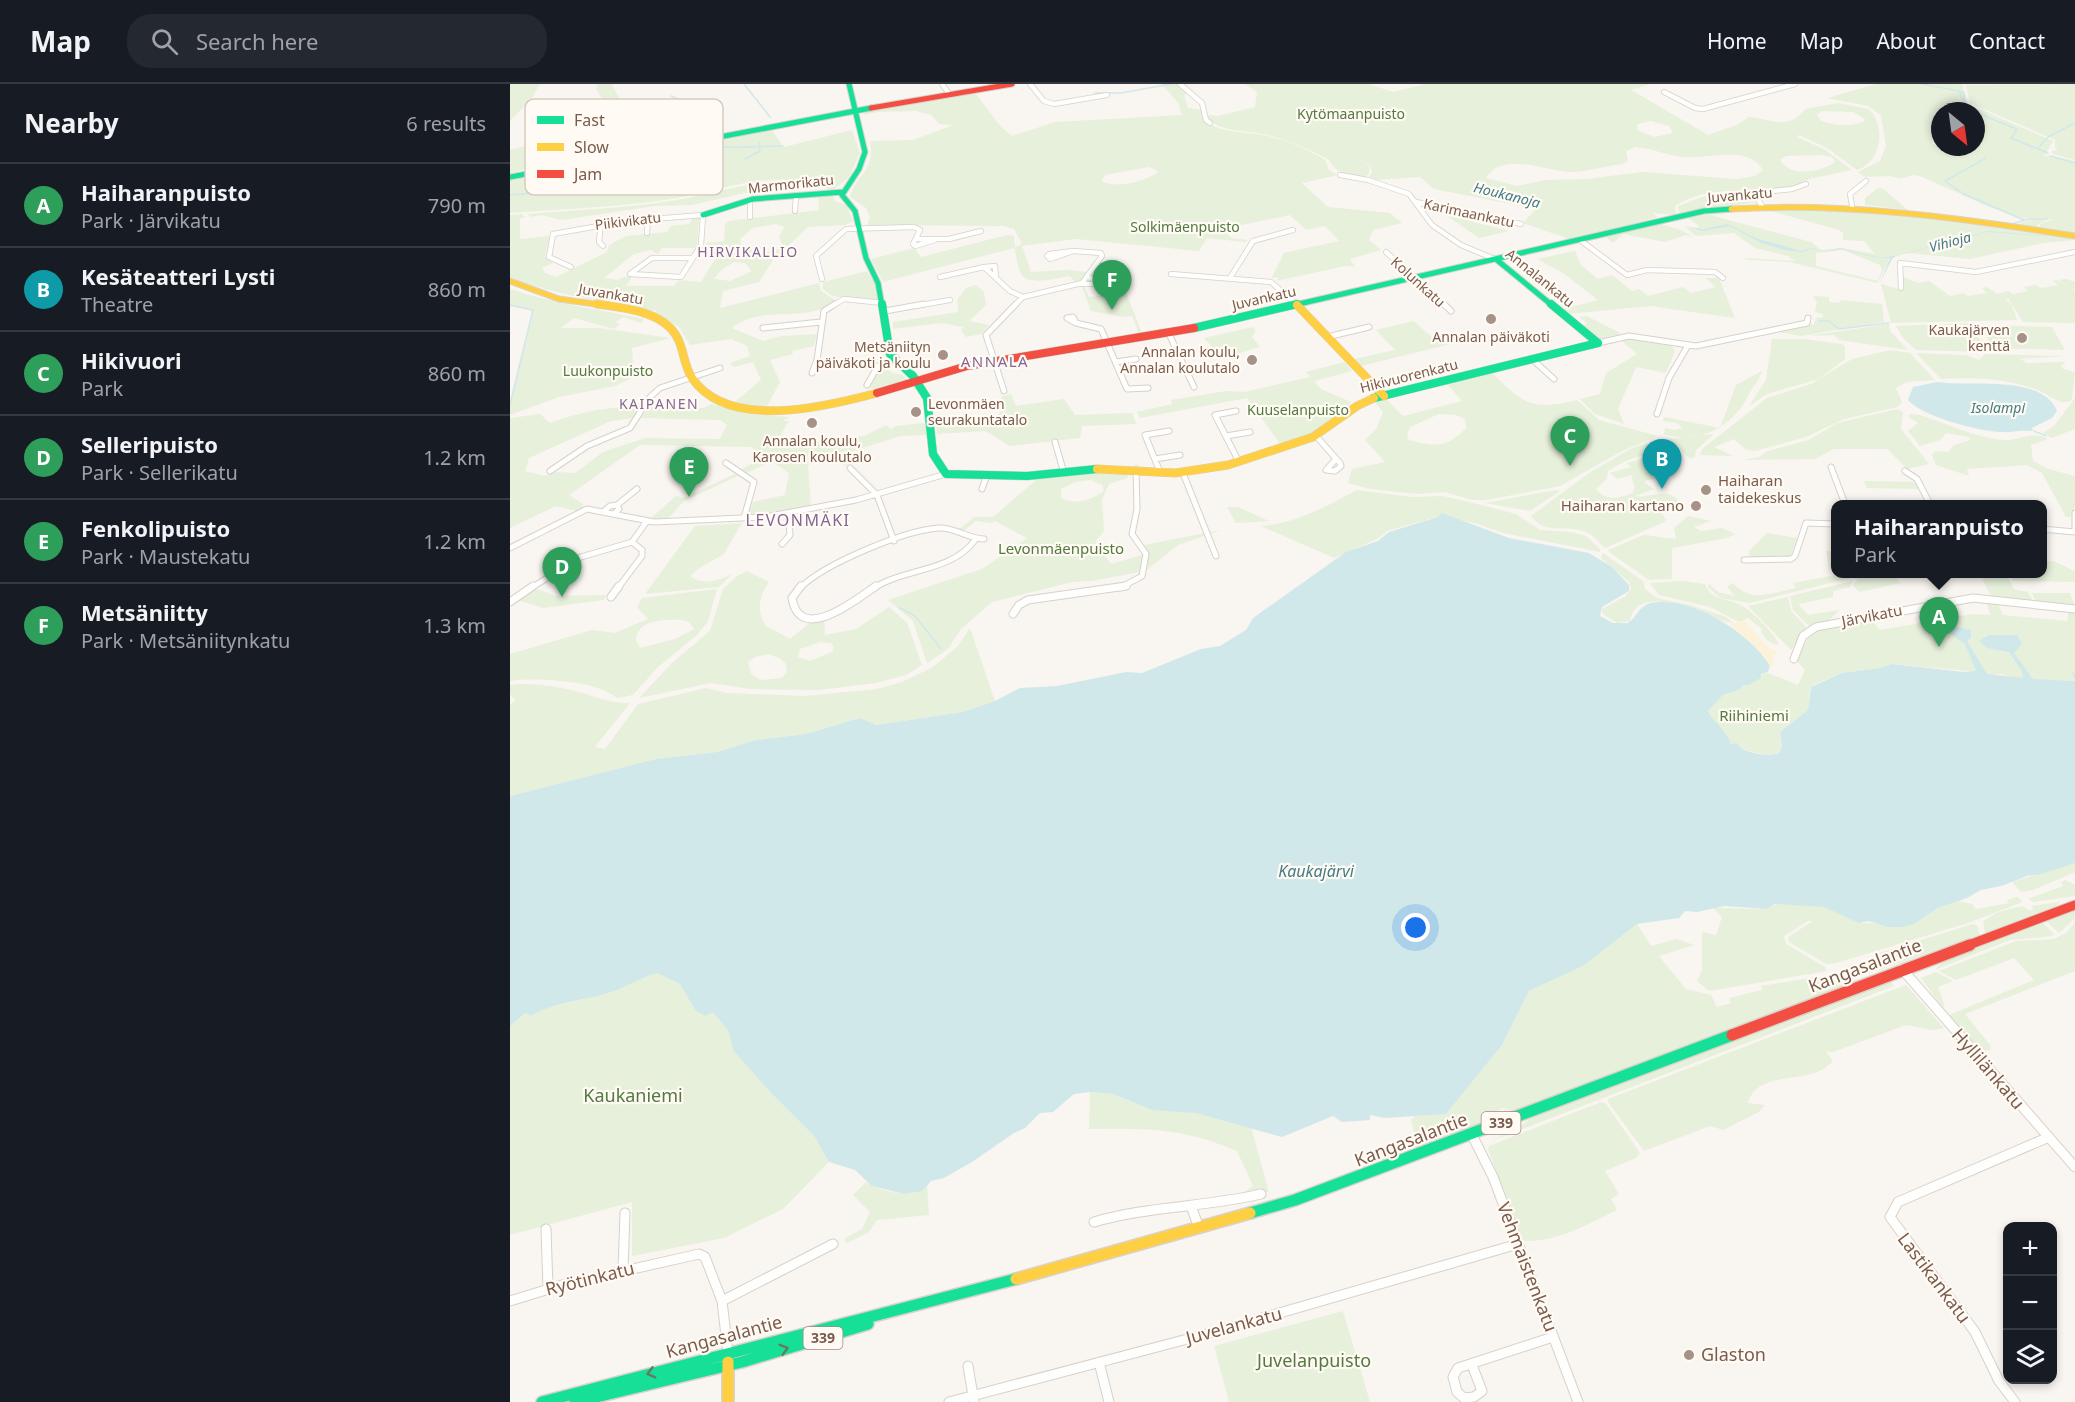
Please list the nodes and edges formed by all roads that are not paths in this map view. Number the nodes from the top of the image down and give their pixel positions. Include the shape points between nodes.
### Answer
1 (849, 84) edge
2 (942, 84) edge
3 (1012, 84) edge
4 (1030, 84) edge
5 (1180, 84) edge
6 (1795, 84) edge
7 (1664, 92) dead end
8 (950, 95) junction
9 (1107, 96) dead end
10 (856, 110) junction
11 (1210, 123) dead end
12 (723, 136) edge
13 (525, 174) edge
14 (1340, 175) dead end
15 (510, 177) edge
16 (1866, 181) dead end
17 (1806, 184) dead end
18 (843, 192) junction
19 (795, 196) junction
20 (750, 201) junction
21 (1416, 202) junction
22 (1762, 206) junction
23 (1852, 206) junction
24 (795, 211) dead end
25 (703, 215) junction
26 (648, 217) junction
27 (750, 217) dead end
28 (601, 222) junction
29 (1521, 224) dead end
30 (859, 227) junction
31 (1293, 230) dead end
32 (981, 231) dead end
33 (647, 233) dead end
34 (2075, 236) edge
35 (1580, 240) junction
36 (603, 246) dead end
37 (1074, 251) junction
38 (1386, 252) dead end
39 (2075, 252) edge
40 (694, 258) junction
41 (1497, 260) junction
42 (571, 267) dead end
43 (984, 267) junction
44 (1171, 274) dead end
45 (940, 277) dead end
46 (1088, 277) junction
47 (996, 278) junction
48 (1230, 278) junction
49 (1415, 278) junction
50 (1723, 278) dead end
51 (822, 279) dead end
52 (510, 281) edge
53 (1081, 284) junction
54 (1901, 288) dead end
55 (1023, 297) junction
56 (951, 300) dead end
57 (1297, 305) junction
58 (884, 307) junction
59 (1450, 311) dead end
60 (1808, 318) dead end
61 (821, 322) junction
62 (1076, 323) dead end
63 (1369, 327) dead end
64 (763, 328) dead end
65 (1169, 334) junction
66 (1327, 337) junction
67 (1598, 343) junction
68 (1108, 344) junction
69 (1687, 347) junction
70 (893, 355) junction
71 (1136, 359) dead end
72 (1532, 359) junction
73 (993, 362) junction
74 (1116, 362) junction
75 (720, 368) dead end
76 (812, 373) dead end
77 (691, 377) junction
78 (1554, 379) dead end
79 (915, 380) junction
80 (867, 385) dead end
81 (1194, 387) dead end
82 (1148, 388) dead end
83 (1004, 391) dead end
84 (1384, 396) junction
85 (1236, 411) dead end
86 (1657, 414) dead end
87 (1169, 431) dead end
88 (1250, 432) dead end
89 (1226, 436) junction
90 (1316, 436) junction
91 (1054, 442) dead end
92 (1180, 455) dead end
93 (1155, 459) junction
94 (1336, 459) dead end
95 (1239, 462) junction
96 (726, 463) dead end
97 (1831, 467) dead end
98 (850, 468) dead end
99 (1136, 469) junction
100 (550, 471) dead end
101 (1905, 471) dead end
102 (1160, 472) junction
103 (1064, 473) junction
104 (1183, 473) junction
105 (946, 474) junction
106 (987, 475) junction
107 (637, 489) dead end
108 (982, 489) dead end
109 (877, 495) junction
110 (1843, 500) edge
111 (1928, 500) edge
112 (617, 505) junction
113 (603, 512) junction
114 (788, 513) junction
115 (2075, 513) edge
116 (614, 514) junction
117 (744, 518) junction
118 (647, 521) junction
119 (1831, 524) edge
120 (2047, 529) edge
121 (2075, 531) edge
122 (984, 539) dead end
123 (975, 540) junction
124 (894, 541) junction
125 (632, 542) junction
126 (782, 544) dead end
127 (510, 548) edge
128 (1216, 556) dead end
129 (1744, 560) dead end
130 (611, 597) dead end
131 (510, 602) edge
132 (2075, 609) edge
133 (1013, 614) dead end
134 (1794, 659) dead end
135 (2075, 905) edge
136 (1902, 969) junction
137 (1472, 1135) junction
138 (2049, 1137) junction
139 (2075, 1167) edge
140 (1261, 1194) dead end
141 (1191, 1206) junction
142 (625, 1212) dead end
143 (1094, 1222) dead end
144 (1199, 1228) junction
145 (546, 1229) dead end
146 (833, 1244) dead end
147 (1518, 1244) junction
148 (623, 1269) junction
149 (548, 1288) junction
150 (722, 1300) junction
151 (510, 1301) edge
152 (916, 1306) junction
153 (1553, 1337) junction
154 (728, 1353) junction
155 (1099, 1362) junction
156 (728, 1365) junction
157 (1472, 1365) junction
158 (968, 1366) dead end
159 (973, 1399) edge
160 (1460, 1400) edge
161 (542, 1402) edge
162 (575, 1402) edge
163 (728, 1402) edge
164 (949, 1402) edge
165 (1108, 1402) edge
166 (1578, 1402) edge
167 (2015, 1402) edge

1 - 10 main road
2 - 8 street
3 - 8 main road
4 - 9 street via 1044,101 1054,104
5 - 11 street via 1202,103
6 - 7 street via 1704,109
8 - 10 main road
10 - 12 main road
10 - 18 main road via 865,152
13 - 15 main road
14 - 21 street, Annalankatu via 1402,190
16 - 23 street via 1850,194
17 - 22 street via 1754,193
18 - 19 main road, Marmorikatu
18 - 30 main road via 855,211
19 - 20 main road, Marmorikatu
19 - 24 street
20 - 25 main road, Marmorikatu
20 - 27 street
21 - 29 street, Karimaankatu
21 - 41 street, Annalankatu via 1432,225 1461,245
22 - 23 main road, Juvankatu
22 - 35 main road, Juvankatu via 1670,217
23 - 34 main road, Juvankatu
25 - 26 street, Piikivikatu
25 - 40 street via 701,245
26 - 28 street, Piikivikatu
26 - 33 street
28 - 36 street via 599,242
28 - 42 street, Piikivikatu via 553,234 549,257
30 - 32 street via 914,227 920,230 916,238 935,240
30 - 51 street via 842,230 816,256
30 - 58 main road
31 - 48 street via 1253,240
35 - 41 main road, Juvankatu
35 - 50 street via 1627,275 1647,270 1715,272
37 - 37 street via 1049,254 1047,256 1050,259
37 - 46 street via 1102,255
38 - 49 street, Kolunkatu
39 - 54 street via 1976,272 1900,263
40 - 40 street via 652,258 630,274 681,277
41 - 49 main road, Juvankatu
41 - 67 main road, Annalankatu
43 - 45 street
43 - 47 street
43 - 47 street via 995,266
44 - 48 street
46 - 53 street
46 - 53 street via 1094,283
47 - 55 street via 1012,293
48 - 57 street via 1274,284
49 - 57 main road, Juvankatu
49 - 59 street, Kolunkatu
52 - 77 main road, Juvankatu via 555,297 636,311 665,322 680,337
53 - 55 street
55 - 73 street via 986,335
56 - 58 street
57 - 65 main road, Juvankatu
57 - 66 main road
58 - 61 street via 844,298 824,311
58 - 70 main road
60 - 69 street, Hikivuorenkatu via 1807,323
61 - 64 street
61 - 76 street via 818,364
62 - 68 street via 1099,328
63 - 66 street
65 - 68 main road, Juvankatu
65 - 81 street
66 - 84 main road
67 - 69 street, Hikivuorenkatu via 1629,336
67 - 72 main road, Hikivuorenkatu
68 - 73 main road, Juvankatu
68 - 74 street
69 - 86 street via 1669,378
70 - 79 main road
70 - 80 street via 878,366
71 - 74 street
72 - 78 street
72 - 84 main road, Hikivuorenkatu
73 - 79 main road, Juvankatu
73 - 83 street
74 - 82 street via 1127,388
75 - 77 street
77 - 79 main road, Juvankatu via 697,387 716,399 748,409 782,411 839,404
77 - 100 street via 655,392 630,428 587,446
79 - 105 main road via 929,401 933,454
84 - 90 main road, Hikivuorenkatu via 1355,404
85 - 89 street via 1215,415
87 - 93 street via 1145,435
88 - 89 street
89 - 95 street
90 - 94 street
90 - 95 main road, Hikivuorenkatu
91 - 103 street
92 - 93 street
93 - 102 street
95 - 104 main road, Hikivuorenkatu
96 - 117 street via 754,482
97 - 110 street
98 - 109 street
99 - 102 main road, Hikivuorenkatu
99 - 103 main road, Hikivuorenkatu via 1116,467
99 - 133 street via 1137,509 1132,534 1146,554 1142,576 1124,587 1028,600
101 - 111 street via 1917,479
102 - 104 main road, Hikivuorenkatu
103 - 106 main road, Hikivuorenkatu
104 - 128 street
105 - 106 main road, Hikivuorenkatu
105 - 109 street
106 - 108 street
107 - 112 street
109 - 114 street
109 - 124 street
112 - 113 street
112 - 116 street via 620,509
113 - 116 street
113 - 127 street via 587,509
114 - 117 street
114 - 126 street via 790,535
115 - 121 street
116 - 118 street
117 - 118 street
118 - 125 street
119 - 129 street via 1806,523 1791,559
120 - 121 street
122 - 123 street
123 - 124 street via 942,528
123 - 124 street via 957,557 887,580 836,613 811,617 795,608 792,598 796,592 830,568 850,555
125 - 130 street via 642,550 642,556
125 - 131 street via 581,557
132 - 134 street, Järvikatu via 1958,599 1816,627 1803,636
135 - 136 main road, Kangasalantie / 339
136 - 137 main road, Kangasalantie / 339
136 - 138 street, Hyllilänkatu
137 - 144 main road, Kangasalantie / 339 via 1302,1198
137 - 147 street, Vehmaistenkatu
138 - 139 street, Hyllilänkatu
138 - 167 street, Lastikankatu via 1898,1202 1890,1217 1975,1332 1999,1381
140 - 141 street via 1233,1202
141 - 143 street via 1132,1212
141 - 144 street
142 - 148 street
144 - 152 main road, Kangasalantie / 339
145 - 149 street
146 - 150 street
147 - 153 street, Vehmaistenkatu
147 - 155 street, Juvelankatu
148 - 149 street, Ryötinkatu
148 - 150 street, Ryötinkatu via 699,1254 705,1257
149 - 151 street, Ryötinkatu
150 - 154 street
152 - 154 main road, Kangasalantie / 339
156 -> 152 main road, Kangasalantie / 339 via 818,1340
153 - 157 street
153 - 166 street, Vehmaistenkatu
154 - 156 main road
154 -> 161 main road, Kangasalantie / 339
155 - 159 street, Juvelankatu
155 - 165 street
156 - 162 main road, Kangasalantie / 339
156 - 163 main road
157 - 160 street via 1462,1366 1453,1377
157 - 160 street via 1482,1391
158 - 159 street
159 - 164 street, Juvelankatu

